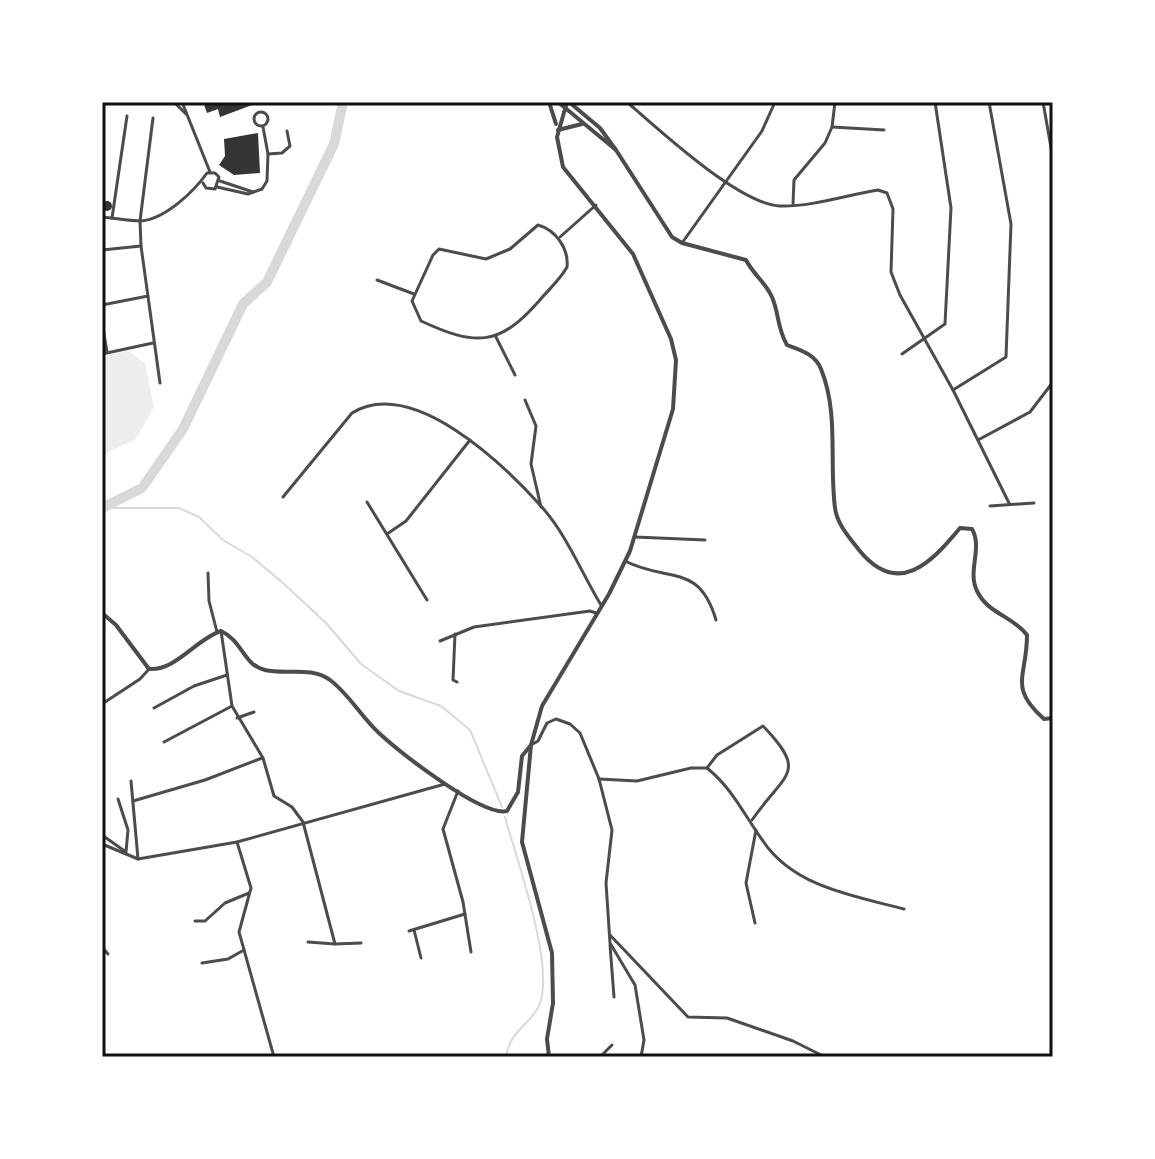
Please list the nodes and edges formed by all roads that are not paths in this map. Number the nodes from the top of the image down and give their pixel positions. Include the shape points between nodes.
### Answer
1 (174, 102) edge
2 (184, 102) edge
3 (549, 102) edge
4 (558, 102) edge
5 (627, 102) edge
6 (775, 102) edge
7 (835, 102) edge
8 (935, 102) edge
9 (989, 102) edge
10 (1043, 102) edge
11 (567, 104) edge
12 (127, 116) dead end
13 (189, 116) junction
14 (153, 118) dead end
15 (585, 124) junction
16 (263, 126) dead end
17 (832, 127) junction
18 (558, 130) junction
19 (884, 130) dead end
20 (287, 131) dead end
21 (616, 150) junction
22 (268, 154) junction
23 (1053, 159) edge
24 (210, 172) junction
25 (725, 180) junction
26 (220, 181) junction
27 (203, 183) junction
28 (217, 187) junction
29 (253, 192) junction
30 (793, 204) junction
31 (596, 205) junction
32 (102, 217) edge
33 (112, 218) junction
34 (140, 221) junction
35 (558, 238) junction
36 (682, 243) junction
37 (141, 246) junction
38 (102, 250) edge
39 (377, 280) dead end
40 (414, 294) junction
41 (148, 296) junction
42 (102, 305) edge
43 (102, 322) edge
44 (496, 337) junction
45 (926, 339) junction
46 (153, 343) junction
47 (104, 353) edge
48 (902, 354) dead end
49 (515, 375) dead end
50 (1053, 382) edge
51 (160, 383) dead end
52 (953, 390) junction
53 (525, 400) dead end
54 (470, 440) junction
55 (978, 440) junction
56 (283, 497) dead end
57 (367, 502) dead end
58 (1009, 503) junction
59 (1034, 503) dead end
60 (990, 506) dead end
61 (541, 507) junction
62 (387, 534) junction
63 (635, 537) junction
64 (705, 540) dead end
65 (625, 561) junction
66 (208, 573) dead end
67 (427, 600) dead end
68 (601, 605) junction
69 (102, 613) edge
70 (596, 613) junction
71 (716, 620) dead end
72 (219, 632) junction
73 (455, 634) junction
74 (440, 641) dead end
75 (149, 669) junction
76 (227, 675) junction
77 (457, 682) dead end
78 (102, 704) edge
79 (232, 706) junction
80 (154, 708) dead end
81 (254, 712) dead end
82 (237, 718) junction
83 (1053, 718) edge
84 (164, 742) dead end
85 (531, 745) junction
86 (263, 758) junction
87 (707, 768) junction
88 (599, 779) junction
89 (131, 781) dead end
90 (446, 783) junction
91 (458, 791) junction
92 (118, 799) dead end
93 (133, 801) junction
94 (752, 821) junction
95 (303, 822) junction
96 (756, 830) junction
97 (102, 835) edge
98 (237, 842) junction
99 (102, 844) edge
100 (126, 852) junction
101 (138, 859) junction
102 (249, 893) junction
103 (904, 909) dead end
104 (465, 914) junction
105 (195, 921) dead end
106 (755, 923) dead end
107 (610, 935) junction
108 (308, 942) dead end
109 (361, 943) dead end
110 (610, 943) junction
111 (335, 944) junction
112 (102, 947) edge
113 (244, 950) junction
114 (471, 952) dead end
115 (108, 954) dead end
116 (421, 958) dead end
117 (202, 963) dead end
118 (614, 997) dead end
119 (612, 1045) dead end
120 (274, 1057) edge
121 (549, 1057) edge
122 (600, 1057) edge
123 (641, 1057) edge
124 (825, 1057) edge

1 - 13 street
2 - 13 street
3 - 18 street
4 - 11 street
5 - 25 street
6 - 25 street via 762,131
7 - 17 street
8 - 45 street via 951,208 950,285 945,324
9 - 52 street via 1011,224 1006,357
10 - 23 street
11 - 15 street
11 - 18 street
11 - 21 street via 600,128
12 - 33 street
13 - 24 street
14 - 34 street
15 - 18 street
15 - 21 street
16 - 22 street
17 - 19 street
17 - 30 street via 794,180
18 - 31 street via 563,167
20 - 22 street via 290,146
21 - 36 street via 658,220
22 - 29 street via 267,181
24 - 26 street
24 - 27 street
25 - 30 street via 764,203
25 - 36 street
26 - 28 street
26 - 29 street
27 - 28 street via 209,189
27 - 34 street via 159,215
28 - 29 street
30 - 45 street via 878,190 887,193 893,209 891,272
31 - 35 street
31 - 63 street via 633,254 676,360 673,409
32 - 33 street
33 - 34 street
34 - 37 street
35 - 40 street via 538,225 510,249 486,259 439,249
35 - 44 street via 568,258 563,275 520,323
36 - 83 street via 746,260 772,296 777,327 787,345 809,354 820,367 834,432 835,510 869,563 883,571 907,573 932,561 960,528 972,529 978,593 996,614 1017,622 1027,635 1020,687 1028,705 1044,719
37 - 38 street
37 - 41 street
39 - 40 street
40 - 44 street via 421,321 465,337
41 - 42 street
41 - 46 street
43 - 47 street
44 - 49 street
45 - 48 street
45 - 52 street
46 - 47 street
46 - 51 street
50 - 55 street via 1030,412
52 - 55 street
53 - 61 street via 536,426 531,464
54 - 56 street via 411,408 366,406 352,413
54 - 61 street
54 - 62 street via 406,521
55 - 58 street
57 - 62 street
58 - 59 street
58 - 60 street
61 - 68 street
62 - 67 street
63 - 64 street
63 - 65 street
65 - 68 street
65 - 71 street via 645,571 687,577 701,586
66 - 72 street via 209,601
68 - 70 street
69 - 75 street
70 - 73 street via 474,627
70 - 85 street via 542,706
72 - 75 street via 167,667
72 - 76 street
72 - 90 street via 235,638 248,660 263,670 319,674 331,681 379,733
73 - 74 street
73 - 77 street
75 - 78 street
76 - 79 street
76 - 80 street
79 - 82 street
79 - 84 street
81 - 82 street
82 - 86 street
85 - 88 street via 547,723 556,719 570,724 585,741
85 - 91 street via 522,756 518,792 507,811 490,811
85 - 121 street via 522,842 552,953
86 - 93 street
86 - 95 street via 274,796
87 - 88 street via 637,781
87 - 94 street
87 - 94 street via 717,755 763,726 788,752 788,773
88 - 107 street via 612,830 606,883
89 - 93 street
90 - 91 street
90 - 95 street
91 - 104 street via 443,829
92 - 100 street via 128,830
93 - 101 street
94 - 96 street
95 - 98 street
95 - 111 street
96 - 103 street via 782,862 819,886
96 - 106 street via 746,883
97 - 100 street
98 - 101 street
98 - 102 street
99 - 100 street
100 - 101 street
102 - 105 street via 225,903 205,921
102 - 113 street via 239,923
104 - 114 street
104 - 116 street via 412,930
107 - 110 street
107 - 124 street via 688,1017 727,1018
108 - 111 street
109 - 111 street
110 - 118 street
110 - 123 street via 635,985 644,1040
112 - 115 street
113 - 117 street
113 - 120 street
119 - 122 street

